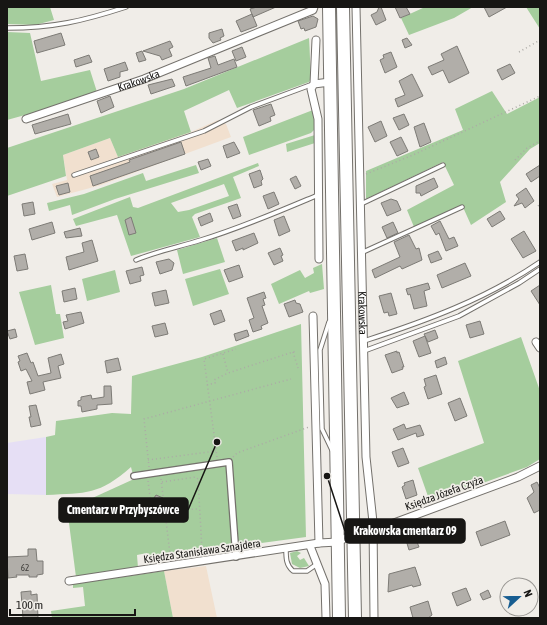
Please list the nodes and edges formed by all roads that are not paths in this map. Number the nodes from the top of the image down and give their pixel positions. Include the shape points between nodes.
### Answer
1 (126, 7) edge
2 (314, 7) edge
3 (329, 7) edge
4 (343, 7) edge
5 (356, 7) edge
6 (7, 28) edge
7 (316, 40) dead end
8 (330, 82) junction
9 (314, 84) junction
10 (26, 120) dead end
11 (443, 164) dead end
12 (74, 175) dead end
13 (319, 194) junction
14 (360, 204) junction
15 (462, 207) dead end
16 (361, 253) junction
17 (319, 259) dead end
18 (136, 260) dead end
19 (540, 262) edge
20 (540, 269) edge
21 (335, 304) junction
22 (313, 316) dead end
23 (364, 341) junction
24 (320, 350) junction
25 (364, 351) junction
26 (314, 368) junction
27 (336, 459) junction
28 (540, 466) edge
29 (134, 476) dead end
30 (374, 532) junction
31 (354, 534) junction
32 (338, 542) junction
33 (319, 543) junction
34 (310, 546) junction
35 (286, 549) junction
36 (236, 557) junction
37 (317, 564) junction
38 (69, 581) dead end
39 (326, 618) edge
40 (340, 618) edge
41 (355, 618) edge
42 (374, 618) edge

1 - 6 lane via 64,25
2 - 10 street, Krakowska via 313,10 158,74
3 - 8 main road
4 - 31 main road, Krakowska
5 - 14 street, Krakowska
7 - 9 street
8 - 9 street
8 - 21 main road
9 - 12 lane via 251,106 204,131
9 - 13 street via 311,89 318,119
11 - 14 lane
13 - 17 street
13 - 18 lane via 249,224
14 - 16 street, Krakowska
15 - 16 lane
16 - 23 street, Krakowska
19 - 23 lane via 503,286 461,306
20 - 25 lane via 459,316
21 - 24 lane
21 - 27 main road
22 - 26 street
23 - 25 street, Krakowska
24 - 26 lane
24 - 27 lane via 322,429
25 - 30 street, Krakowska via 366,457
26 - 33 street
27 - 32 main road
28 - 30 street, Księdza Józefa Czyża via 518,477
29 - 36 street via 230,462
30 - 31 street, Księdza Józefa Czyża
30 - 42 street, Krakowska
31 - 32 street
31 - 41 main road, Krakowska
32 - 33 street, Księdza Stanisława Sznajdera
32 - 40 main road
33 - 34 street, Księdza Stanisława Sznajdera
34 - 35 street, Księdza Stanisława Sznajdera
34 - 37 street
35 - 36 street, Księdza Stanisława Sznajdera
35 - 37 lane via 286,560 293,571 307,571
36 - 38 street, Księdza Stanisława Sznajdera
37 - 39 street via 324,584

